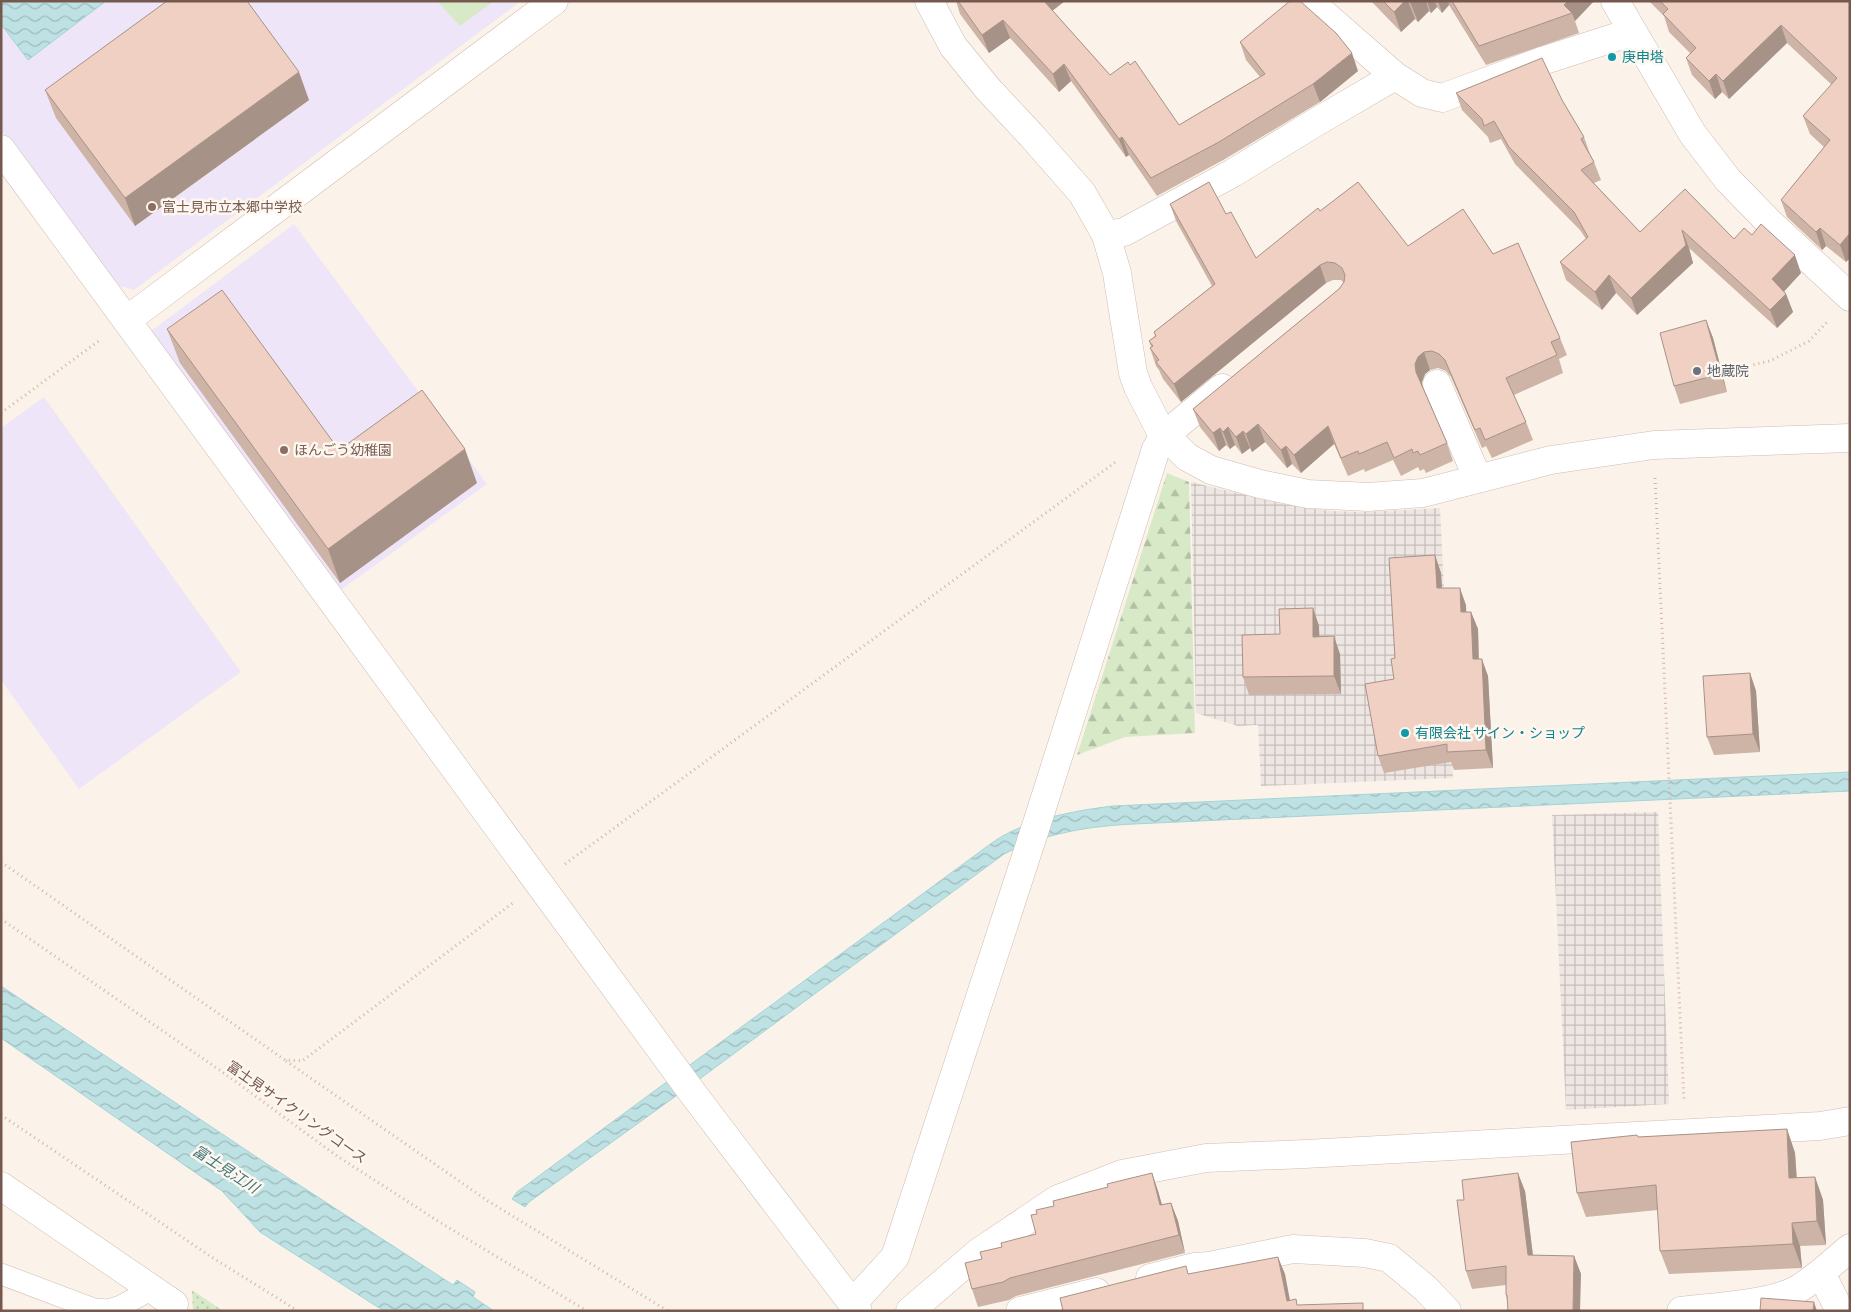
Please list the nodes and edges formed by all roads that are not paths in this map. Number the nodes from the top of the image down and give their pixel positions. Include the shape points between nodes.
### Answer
1 (554, 1) edge
2 (929, 1) edge
3 (1309, 1) edge
4 (1615, 1) edge
5 (1632, 32) junction
6 (1395, 76) junction
7 (1, 149) edge
8 (1106, 234) junction
9 (1848, 292) edge
10 (127, 320) junction
11 (1239, 374) edge
12 (1437, 384) dead end
13 (1165, 435) junction
14 (1850, 438) edge
15 (1478, 480) junction
16 (1850, 1121) edge
17 (1, 1186) edge
18 (1850, 1248) edge
19 (1821, 1273) junction
20 (1, 1274) edge
21 (152, 1289) junction
22 (855, 1307) edge
23 (172, 1311) edge
24 (910, 1311) edge
25 (1020, 1311) edge
26 (1446, 1311) edge
27 (1681, 1311) edge
28 (1840, 1311) edge

1 - 10 street
2 - 8 street via 953,46 1082,193
3 - 6 street
4 - 5 street
5 - 6 street via 1442,98 1422,93
5 - 9 street via 1692,133 1728,180 1771,224
6 - 8 street via 1233,173 1124,232
7 - 10 street
8 - 13 street via 1117,273 1133,373
10 - 22 street via 538,884
11 - 13 street
12 - 15 street
13 - 15 street via 1187,457 1211,470 1308,494 1368,497 1423,493
13 - 22 street via 1156,449 895,1257
14 - 15 street via 1654,445 1551,460
16 - 24 street via 1820,1126 1685,1134 1206,1158 1122,1174 1058,1199 979,1252
17 - 21 street
18 - 19 street
19 - 27 street via 1797,1290 1774,1299
19 - 28 street
20 - 21 lane via 94,1309 108,1310 121,1306
21 - 23 street via 174,1304
25 - 26 street via 1194,1267 1293,1249 1365,1253 1389,1258 1425,1288

